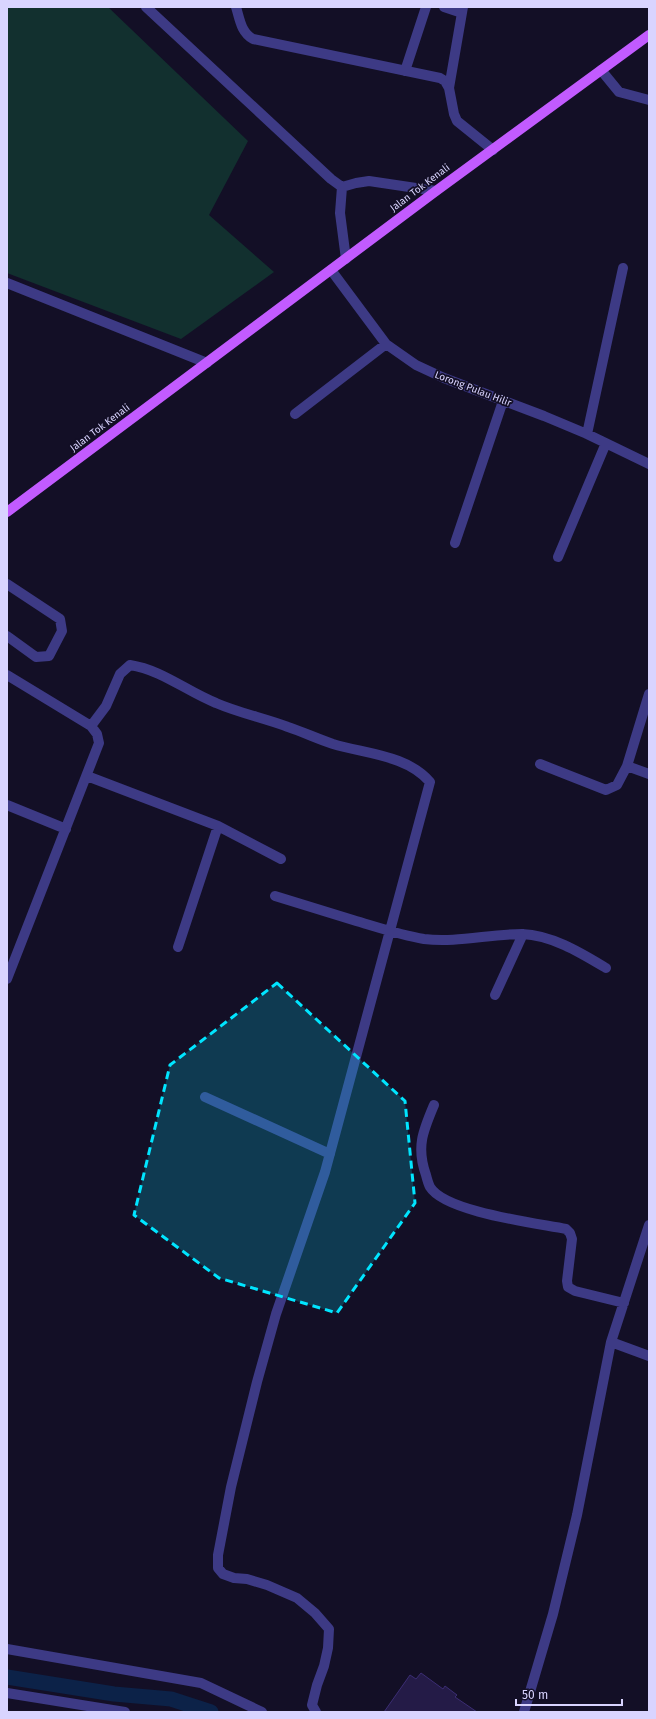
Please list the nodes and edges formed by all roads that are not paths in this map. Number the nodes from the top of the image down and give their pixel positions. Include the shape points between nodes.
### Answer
1 (146, 7) edge
2 (236, 7) edge
3 (426, 7) edge
4 (444, 7) edge
5 (462, 10) edge
6 (649, 35) edge
7 (601, 70) junction
8 (406, 71) junction
9 (449, 88) junction
10 (649, 100) edge
11 (492, 150) junction
12 (342, 187) junction
13 (436, 191) junction
14 (346, 259) junction
15 (623, 268) dead end
16 (331, 270) junction
17 (7, 283) edge
18 (386, 344) junction
19 (207, 363) junction
20 (503, 401) junction
21 (295, 414) dead end
22 (587, 434) junction
23 (606, 443) junction
24 (649, 464) edge
25 (7, 512) edge
26 (455, 543) dead end
27 (558, 557) dead end
28 (7, 584) edge
29 (7, 636) edge
30 (7, 675) edge
31 (649, 694) edge
32 (91, 726) junction
33 (540, 764) dead end
34 (627, 766) junction
35 (649, 774) edge
36 (87, 776) junction
37 (7, 805) edge
38 (218, 826) junction
39 (66, 829) junction
40 (280, 859) dead end
41 (275, 896) dead end
42 (390, 931) junction
43 (523, 934) junction
44 (178, 947) dead end
45 (606, 968) dead end
46 (7, 979) edge
47 (495, 995) dead end
48 (205, 1097) dead end
49 (434, 1104) dead end
50 (330, 1154) junction
51 (649, 1225) edge
52 (624, 1303) junction
53 (611, 1342) junction
54 (649, 1356) edge
55 (7, 1649) edge
56 (7, 1693) edge
57 (125, 1712) edge
58 (262, 1712) edge
59 (316, 1712) edge
60 (524, 1712) edge

1 - 12 street
2 - 8 street via 243,30 253,39
3 - 8 street
4 - 5 street
5 - 9 street
6 - 7 main road, Jalan Tok Kenali
7 - 10 street via 619,92
7 - 11 main road, Jalan Tok Kenali
8 - 9 street via 440,78
9 - 11 street via 457,121
11 - 13 main road, Jalan Tok Kenali
12 - 13 street via 369,181
12 - 14 street via 340,213
13 - 14 main road, Jalan Tok Kenali
14 - 16 main road, Jalan Tok Kenali
15 - 22 street
16 - 18 street, Lorong Pulau Hilir
16 - 19 main road, Jalan Tok Kenali
17 - 19 street
18 - 20 street, Lorong Pulau Hilir via 416,365
18 - 21 street
19 - 25 main road, Jalan Tok Kenali
20 - 22 street, Lorong Pulau Hilir
20 - 26 street
22 - 23 street, Lorong Pulau Hilir
23 - 24 street, Lorong Pulau Hilir
23 - 27 street
28 - 29 street via 60,618 62,631 49,656 36,657
30 - 32 street
31 - 34 street
32 - 36 street via 97,734 99,743
32 - 42 street via 106,706 120,674 130,665 160,674 216,703 333,744 389,758 422,773 430,782
33 - 34 street via 606,790 617,785
34 - 35 street
36 - 38 street
36 - 39 street
37 - 39 street
38 - 40 street
38 - 44 street
39 - 46 street
41 - 42 street
42 - 43 street via 439,940
42 - 50 street
43 - 45 street via 543,937 563,945
43 - 47 street
48 - 50 street
49 - 52 street via 425,1125 420,1150 431,1188 449,1202 483,1213 566,1229 572,1239 568,1287
50 - 59 street via 276,1314 231,1487 218,1554 218,1568 223,1574 267,1585 297,1598 329,1629 327,1654 312,1705
51 - 52 street
52 - 53 street
53 - 54 street
53 - 60 street via 577,1515 553,1614
55 - 58 street via 201,1683
56 - 57 street

